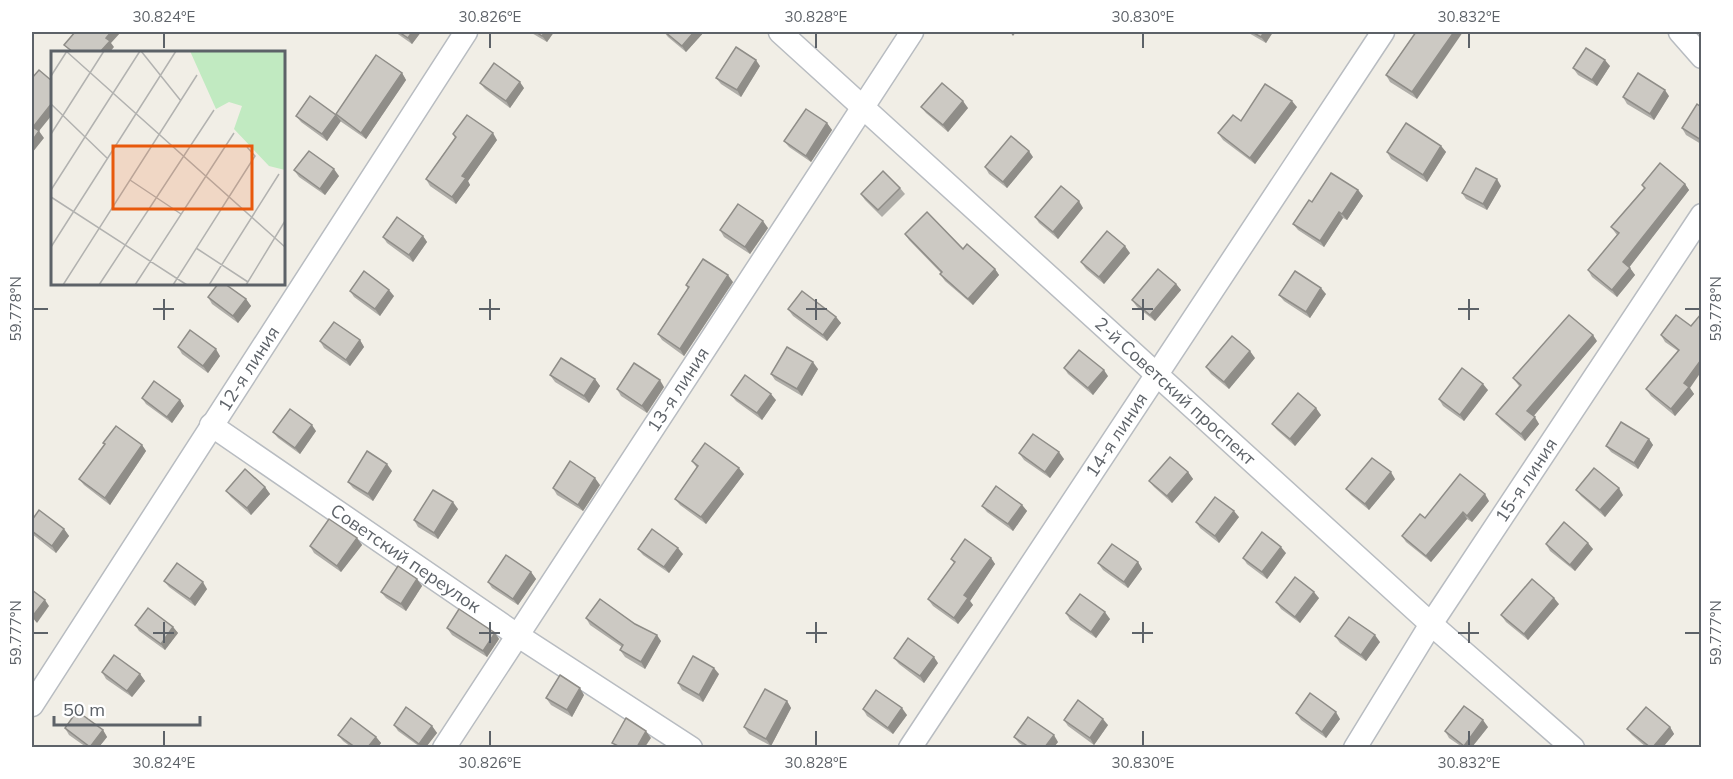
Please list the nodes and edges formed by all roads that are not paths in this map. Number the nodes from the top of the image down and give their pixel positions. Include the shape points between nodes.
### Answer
1 (466, 32) edge
2 (780, 32) edge
3 (912, 32) edge
4 (1383, 32) edge
5 (1680, 32) edge
6 (1701, 57) edge
7 (862, 106) junction
8 (1701, 215) edge
9 (1156, 374) junction
10 (211, 425) junction
11 (1431, 624) junction
12 (518, 635) junction
13 (32, 705) edge
14 (444, 747) edge
15 (691, 747) edge
16 (910, 747) edge
17 (1355, 747) edge
18 (1573, 747) edge

1 - 10 street, 12-я линия
2 - 7 street, 2-й Советский проспект
3 - 7 street, 13-я линия
4 - 9 street, 14-я линия
5 - 6 street
7 - 9 street, 2-й Советский проспект
7 - 12 street, 13-я линия
8 - 11 street, 15-я линия
9 - 11 street, 2-й Советский проспект
9 - 16 street, 14-я линия
10 - 12 street, Советский переулок
10 - 13 street, 12-я линия
11 - 17 street, 15-я линия
11 - 18 street, 2-й Советский проспект
12 - 14 street, 13-я линия
12 - 15 street, Советский переулок

